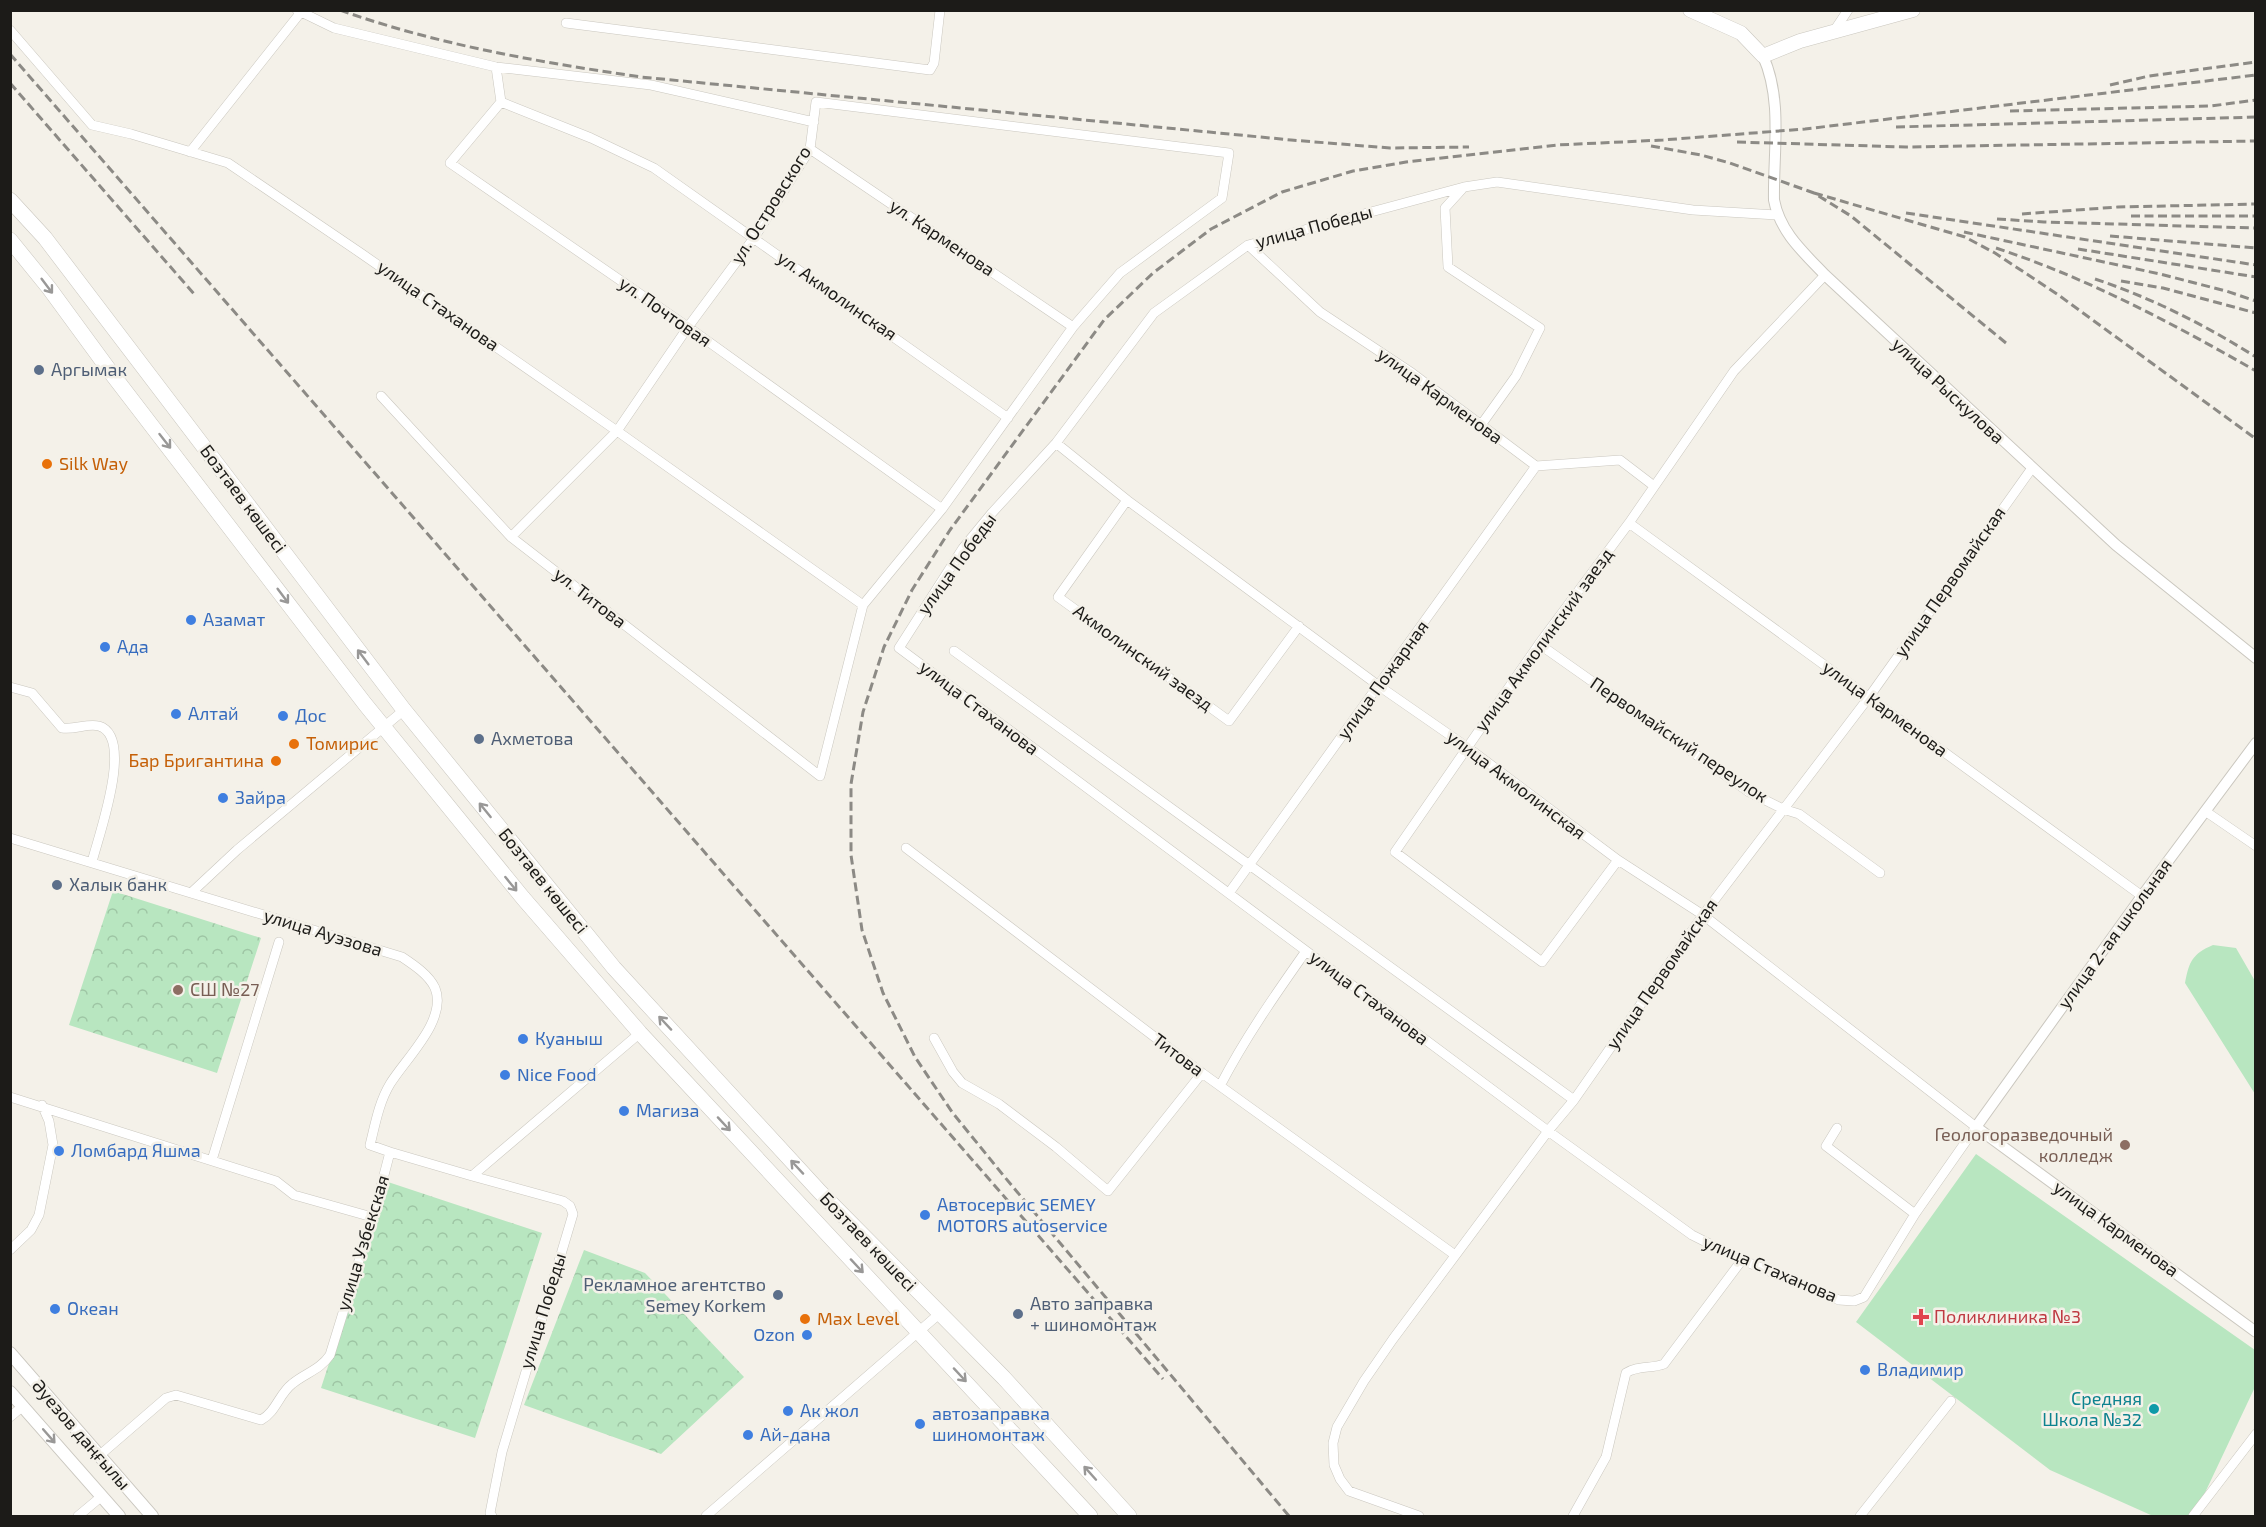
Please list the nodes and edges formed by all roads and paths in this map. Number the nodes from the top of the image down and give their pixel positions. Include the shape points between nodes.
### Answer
1 (940, 10) edge
2 (1690, 10) edge
3 (1848, 10) edge
4 (1913, 10) edge
5 (299, 11) edge
6 (1712, 14) edge
7 (566, 23) dead end
8 (10, 30) edge
9 (1834, 31) junction
10 (1763, 56) junction
11 (496, 67) junction
12 (501, 102) junction
13 (814, 122) junction
14 (810, 149) junction
15 (190, 152) junction
16 (1464, 188) junction
17 (10, 200) edge
18 (1777, 215) junction
19 (754, 238) junction
20 (10, 240) edge
21 (1248, 245) junction
22 (1825, 275) junction
23 (688, 327) junction
24 (1073, 327) junction
25 (381, 396) dead end
26 (1008, 418) junction
27 (1481, 425) junction
28 (617, 431) junction
29 (1056, 443) junction
30 (1536, 466) junction
31 (2032, 468) junction
32 (1654, 486) junction
33 (1127, 500) junction
34 (942, 509) junction
35 (1629, 523) junction
36 (511, 537) junction
37 (863, 605) junction
38 (1299, 627) junction
39 (1539, 644) junction
40 (954, 651) dead end
41 (905, 654) joint
42 (2256, 658) edge
43 (1379, 686) junction
44 (10, 687) edge
45 (1869, 697) junction
46 (404, 711) junction
47 (384, 727) junction
48 (2256, 744) edge
49 (1467, 747) junction
50 (1783, 809) junction
51 (2205, 811) junction
52 (10, 838) edge
53 (2256, 846) edge
54 (906, 848) dead end
55 (1618, 860) junction
56 (92, 862) junction
57 (1252, 864) junction
58 (1880, 873) dead end
59 (191, 893) junction
60 (1229, 893) junction
61 (2142, 896) junction
62 (1703, 915) junction
63 (279, 942) dead end
64 (1306, 951) junction
65 (640, 1033) junction
66 (934, 1038) dead end
67 (1202, 1073) junction
68 (1220, 1086) junction
69 (10, 1097) edge
70 (1574, 1100) junction
71 (42, 1105) junction
72 (1976, 1126) junction
73 (1837, 1128) dead end
74 (1548, 1131) junction
75 (390, 1152) junction
76 (212, 1160) junction
77 (472, 1176) junction
78 (1915, 1214) junction
79 (372, 1217) junction
80 (10, 1250) edge
81 (1455, 1255) junction
82 (1742, 1260) junction
83 (939, 1314) junction
84 (920, 1332) junction
85 (2256, 1332) edge
86 (10, 1353) edge
87 (10, 1392) edge
88 (1952, 1401) dead end
89 (23, 1406) junction
90 (10, 1417) edge
91 (2256, 1434) edge
92 (100, 1455) junction
93 (102, 1496) junction
94 (78, 1516) edge
95 (119, 1516) edge
96 (152, 1516) edge
97 (492, 1516) edge
98 (706, 1516) edge
99 (1090, 1516) edge
100 (1129, 1516) edge
101 (1419, 1516) edge
102 (1573, 1516) edge
103 (1860, 1516) edge
104 (2193, 1516) edge

1 - 7 street via 930,70
2 - 6 main road
3 - 9 street
4 - 9 main road
5 - 11 street via 334,28
5 - 15 street
6 - 10 main road via 1741,33
8 - 15 street, улица Стаханова via 92,124
9 - 10 main road
10 - 18 street, улица Рыскулова via 1774,94
11 - 12 street
11 - 13 street via 651,85
12 - 19 street, ул. Акмолинская via 654,168
12 - 23 street, ул. Почтовая via 450,163
13 - 14 street, ул. Островского
13 - 24 street, ул. Островского via 816,102 1229,153 1222,198 1120,273
14 - 19 street, ул. Островского
14 - 24 street, ул. Карменова
15 - 28 street, улица Стаханова via 228,164
16 - 18 street, улица Победы via 1497,182 1693,210
16 - 21 street, улица Победы
16 - 27 street via 1445,208 1448,267 1540,328 1516,376
46 -> 17 highway, Бозтаев көшесі via 45,238
18 - 22 street, улица Рыскулова via 1790,238
19 - 23 street, ул. Островского
19 - 26 street, ул. Акмолинская
20 -> 47 highway, Бозтаев көшесі
21 - 27 street, улица Карменова via 1320,312
21 - 29 street, улица Победы via 1154,313
22 - 31 street, улица Рыскулова
22 - 32 street, улица Акмолинский заезд via 1734,371
23 - 28 street, ул. Островского
23 - 34 street, ул. Почтовая
24 - 26 street
25 - 36 street, ул. Титова
26 - 34 street
27 - 30 street, улица Карменова
28 - 36 street, ул. Островского
28 - 37 street, улица Стаханова
29 - 33 street, улица Акмолинская
29 - 41 street, улица Победы via 963,548 900,645
30 - 32 street via 1620,460
30 - 43 street, улица Пожарная
31 - 42 street, улица Рыскулова via 2116,545
31 - 45 street, улица Первомайская
32 - 35 street, улица Акмолинский заезд
33 - 38 street, улица Акмолинская
33 - 38 street, Акмолинский заезд via 1058,597 1229,721
34 - 37 street
35 - 39 street, улица Акмолинский заезд
35 - 45 street, улица Карменова
36 - 37 street, ул. Титова via 820,776
38 - 43 street, улица Акмолинская
39 - 49 street, улица Акмолинский заезд
39 - 50 street, Первомайский переулок via 1749,792
40 - 57 street
41 - 60 street, улица Стаханова
43 - 49 street, улица Акмолинская
43 - 57 street, улица Пожарная
44 - 56 street via 32,693 62,728 72,730 88,725 110,733 115,745 114,779
45 - 50 street, улица Первомайская
45 - 61 street, улица Карменова
46 - 47 street
83 -> 46 highway, Бозтаев көшесі via 614,968
47 - 59 street
47 -> 65 highway, Бозтаев көшесі via 523,898
48 - 51 street, улица 2-ая школьная
49 - 55 street, улица Акмолинская
49 - 55 street, улица Акмолинский заезд via 1395,852 1404,859 1542,962
50 - 58 street, Первомайский переулок via 1799,814
50 - 62 street, улица Первомайская
51 - 53 street
51 - 61 street, улица 2-ая школьная
52 - 56 street, улица Ауэзова
54 - 67 street, Титова
55 - 62 street, улица Акмолинская
56 - 59 street, улица Ауэзова
57 - 60 street, улица Пожарная
57 - 70 street
59 - 75 street, улица Ауэзова via 402,957 429,979 438,1006 433,1023 388,1086 370,1145
60 - 64 street, улица Стаханова
61 - 72 street, улица 2-ая школьная
62 - 70 street, улица Первомайская
62 - 72 street, улица Акмолинская
63 - 76 street
64 - 68 street via 1241,1045
64 - 74 street, улица Стаханова
65 - 77 street
65 -> 84 highway, Бозтаев көшесі
66 - 67 street via 963,1083 999,1104 1108,1191
67 - 68 street, Титова
68 - 81 street, Титова
69 - 71 street
70 - 74 street, улица Первомайская
71 - 76 street
71 - 80 street via 53,1145 39,1215 31,1230
72 - 78 street
72 - 85 street, улица Карменова
73 - 78 street via 1826,1146
74 - 81 street, улица Первомайская
74 - 82 street, улица Стаханова via 1692,1235
75 - 77 street, улица Узбекская
75 - 79 street, улица Узбекская
76 - 79 street via 276,1181 294,1195
77 - 97 street, улица Победы via 563,1201 573,1214 502,1452
78 - 82 street, улица Стаханова via 1864,1297 1854,1301 1839,1300
79 - 92 street, улица Узбекская via 330,1355 324,1364 291,1384 268,1416 261,1420 176,1395 166,1398
81 - 101 street, улица Первомайская via 1364,1381 1337,1427 1333,1443 1334,1465 1349,1491
82 - 102 street via 1664,1364 1626,1373 1606,1457
83 - 84 street
100 -> 83 highway, Бозтаев көшесі via 1004,1378
84 - 98 street
84 -> 99 highway, Бозтаев көшесі
86 - 92 main road, Әуезов даңғылы
87 - 89 main road, Әуезов даңғылы
88 - 103 street
89 - 90 street
89 -> 93 main road, Әуезов даңғылы
91 - 104 street
92 - 96 main road, Әуезов даңғылы
93 - 94 street
93 - 95 main road, Әуезов даңғылы

